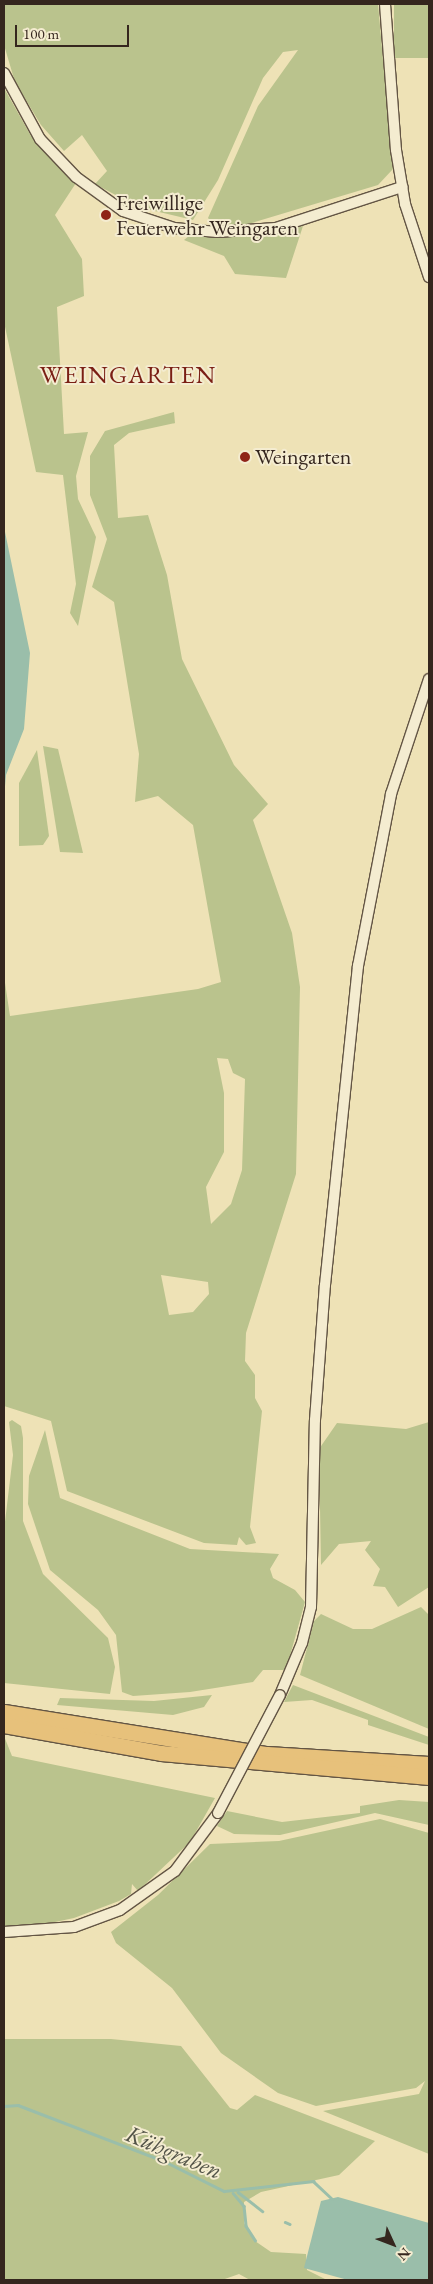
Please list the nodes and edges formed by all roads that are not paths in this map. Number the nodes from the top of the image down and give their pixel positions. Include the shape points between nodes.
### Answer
1 (385, 4) edge
2 (4, 73) edge
3 (402, 187) junction
4 (429, 277) edge
5 (429, 679) edge
6 (4, 1712) edge
7 (4, 1725) edge
8 (429, 1764) edge
9 (429, 1777) edge
10 (4, 1932) edge

1 - 3 street
2 - 3 street via 25,116 53,154 94,193 148,221 217,232 276,228
3 - 4 street
5 - 10 street, bridge via 391,794 358,966 324,1286 315,1420 311,1606 302,1643 280,1695 218,1814 175,1871 120,1910 74,1927
6 - 8 highway via 258,1753
7 - 9 highway via 190,1757

